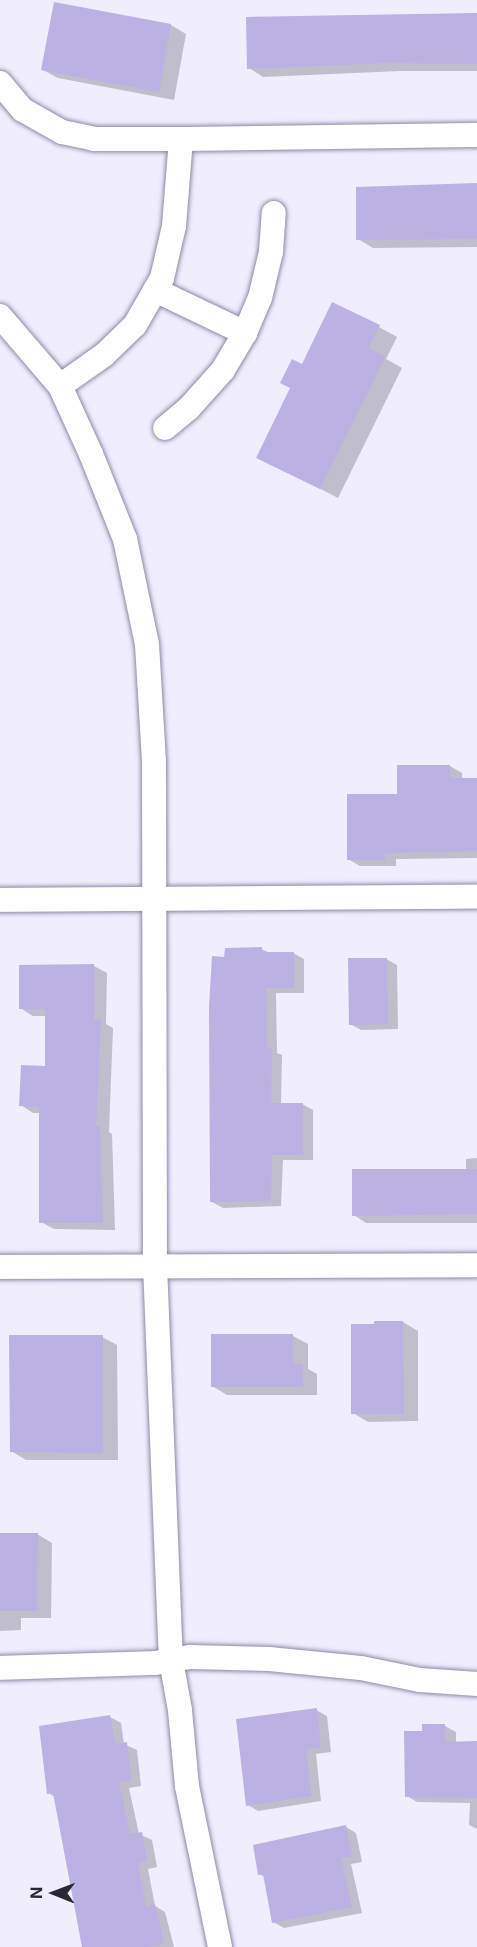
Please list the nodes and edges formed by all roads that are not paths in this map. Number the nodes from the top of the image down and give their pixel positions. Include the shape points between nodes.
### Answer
1 (0, 83) edge
2 (477, 135) edge
3 (181, 139) junction
4 (274, 213) dead end
5 (155, 290) junction
6 (0, 316) edge
7 (245, 333) junction
8 (60, 386) junction
9 (165, 428) dead end
10 (477, 897) edge
11 (154, 899) junction
12 (0, 900) edge
13 (154, 1265) junction
14 (477, 1265) edge
15 (0, 1267) edge
16 (171, 1660) junction
17 (0, 1668) edge
18 (477, 1684) edge
19 (220, 1947) edge

1 - 3 street via 23,110 62,132 94,139
2 - 3 street
3 - 5 street via 174,226 162,278
4 - 7 street via 271,252 260,298
5 - 7 street
5 - 8 street via 135,325 104,355
6 - 8 street
7 - 9 street via 223,370
8 - 11 street via 125,539 147,644 154,761
10 - 11 street
11 - 12 street
11 - 13 street
13 - 14 street
13 - 15 street
13 - 16 street
16 - 17 street
16 - 18 street via 269,1659
16 - 19 street via 187,1786

